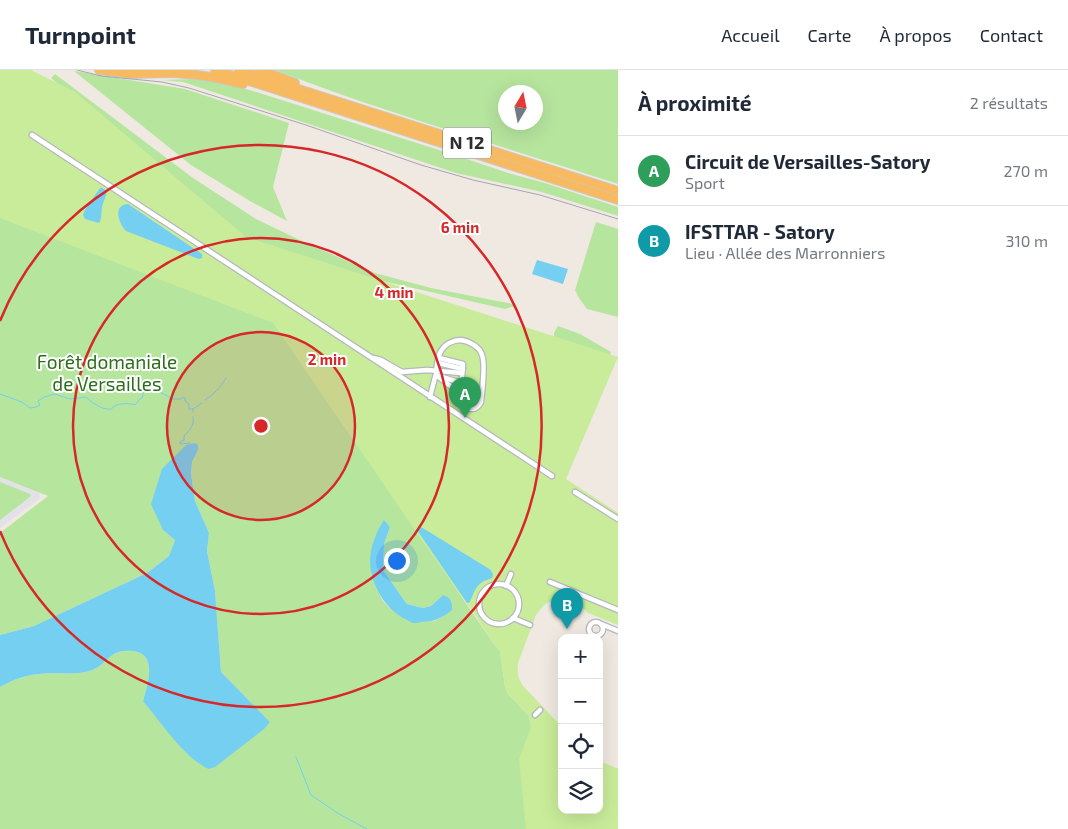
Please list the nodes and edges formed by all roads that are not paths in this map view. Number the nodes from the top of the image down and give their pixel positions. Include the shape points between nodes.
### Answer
1 (99, 70) edge
2 (215, 70) edge
3 (239, 70) edge
4 (261, 70) edge
5 (260, 85) junction
6 (316, 94) junction
7 (32, 135) dead end
8 (618, 191) edge
9 (618, 200) edge
10 (372, 358) junction
11 (438, 360) junction
12 (462, 371) junction
13 (436, 373) junction
14 (461, 383) junction
15 (462, 395) junction
16 (430, 397) junction
17 (552, 476) dead end
18 (575, 492) dead end
19 (618, 519) edge
20 (511, 574) dead end
21 (550, 582) dead end
22 (506, 586) junction
23 (618, 610) edge
24 (513, 618) junction
25 (601, 624) junction
26 (530, 625) dead end
27 (609, 627) junction
28 (603, 630) junction
29 (618, 631) edge
30 (540, 710) dead end
31 (535, 715) dead end

1 - 5 highway via 197,75
2 - 5 highway, N 12
3 - 6 highway, N 12
4 - 6 highway
5 - 9 highway, N 12
6 - 8 highway, N 12
7 - 10 street
10 - 13 street via 402,372 427,370
10 - 16 street
11 - 12 street
11 - 13 street
11 - 15 street via 445,346 454,341 469,342 481,352 481,402 471,409 466,407
12 - 13 street
12 - 14 street
13 - 14 street
13 - 15 street
13 - 16 street
14 - 15 street
16 - 17 street
18 - 19 street
20 - 22 street
21 - 23 street
22 - 24 street via 518,598 518,611
22 - 24 street via 496,584 485,590 480,607 490,622 503,624
24 - 26 street
25 - 27 street
25 - 28 street
25 - 28 street via 592,623 589,632 597,637
27 - 28 street
27 - 29 street
30 - 31 street

